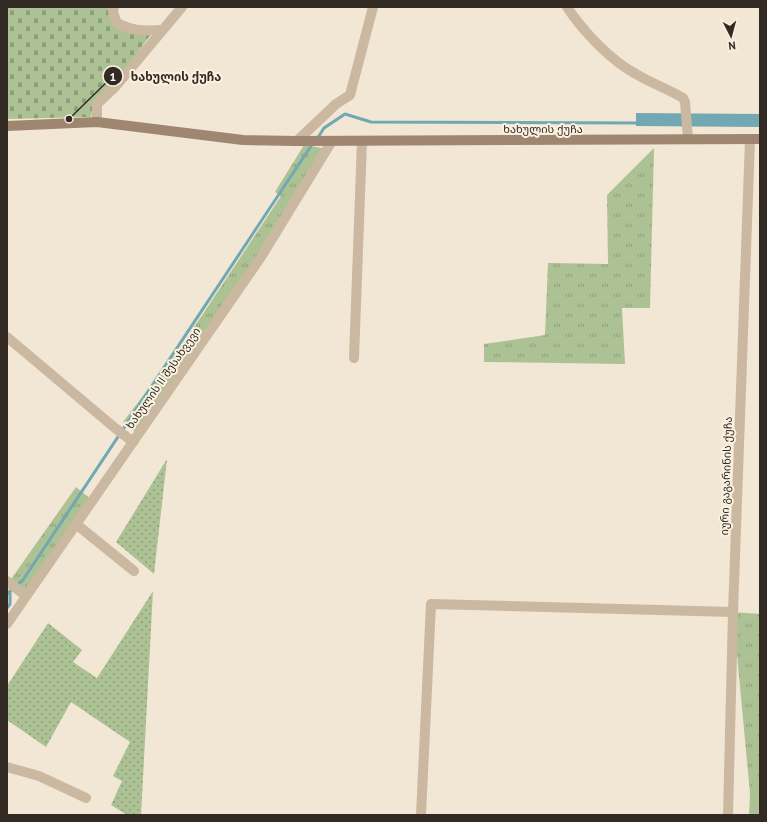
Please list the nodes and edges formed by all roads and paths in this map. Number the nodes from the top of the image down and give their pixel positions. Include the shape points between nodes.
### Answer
1 (114, 7) edge
2 (182, 7) edge
3 (373, 7) edge
4 (567, 7) edge
5 (161, 30) junction
6 (97, 122) junction
7 (7, 126) edge
8 (688, 139) junction
9 (755, 139) edge
10 (301, 141) junction
11 (329, 141) junction
12 (362, 141) junction
13 (7, 337) edge
14 (354, 358) dead end
15 (133, 442) junction
16 (76, 524) junction
17 (134, 571) dead end
18 (8, 581) edge
19 (26, 596) junction
20 (733, 612) junction
21 (7, 624) edge
22 (7, 767) edge
23 (86, 798) dead end
24 (421, 815) edge
25 (728, 815) edge

1 - 5 street via 117,23 129,29
2 - 5 street
3 - 10 street via 350,95 336,104
4 - 8 street via 590,35 613,57 634,73 683,98
5 - 6 street via 115,87 97,104
6 - 7 street
6 - 10 street via 243,140
8 - 9 street, ხახულის ქუჩა
8 - 12 street, ხახულის ქუჩა
9 - 20 street, იური გაგარინის ქუჩა
10 - 11 street, ხახულის ქუჩა
11 - 12 street, ხახულის ქუჩა
11 - 15 street, ხახულის II შესახვევი via 261,257
12 - 14 street
13 - 15 street
15 - 16 street, ხახულის II შესახვევი
16 - 17 street
16 - 19 street, ხახულის II შესახვევი
18 - 19 street
19 - 21 street, ხახულის II შესახვევი
20 - 24 street via 431,604
20 - 25 street, იური გაგარინის ქუჩა
22 - 23 street via 39,776

